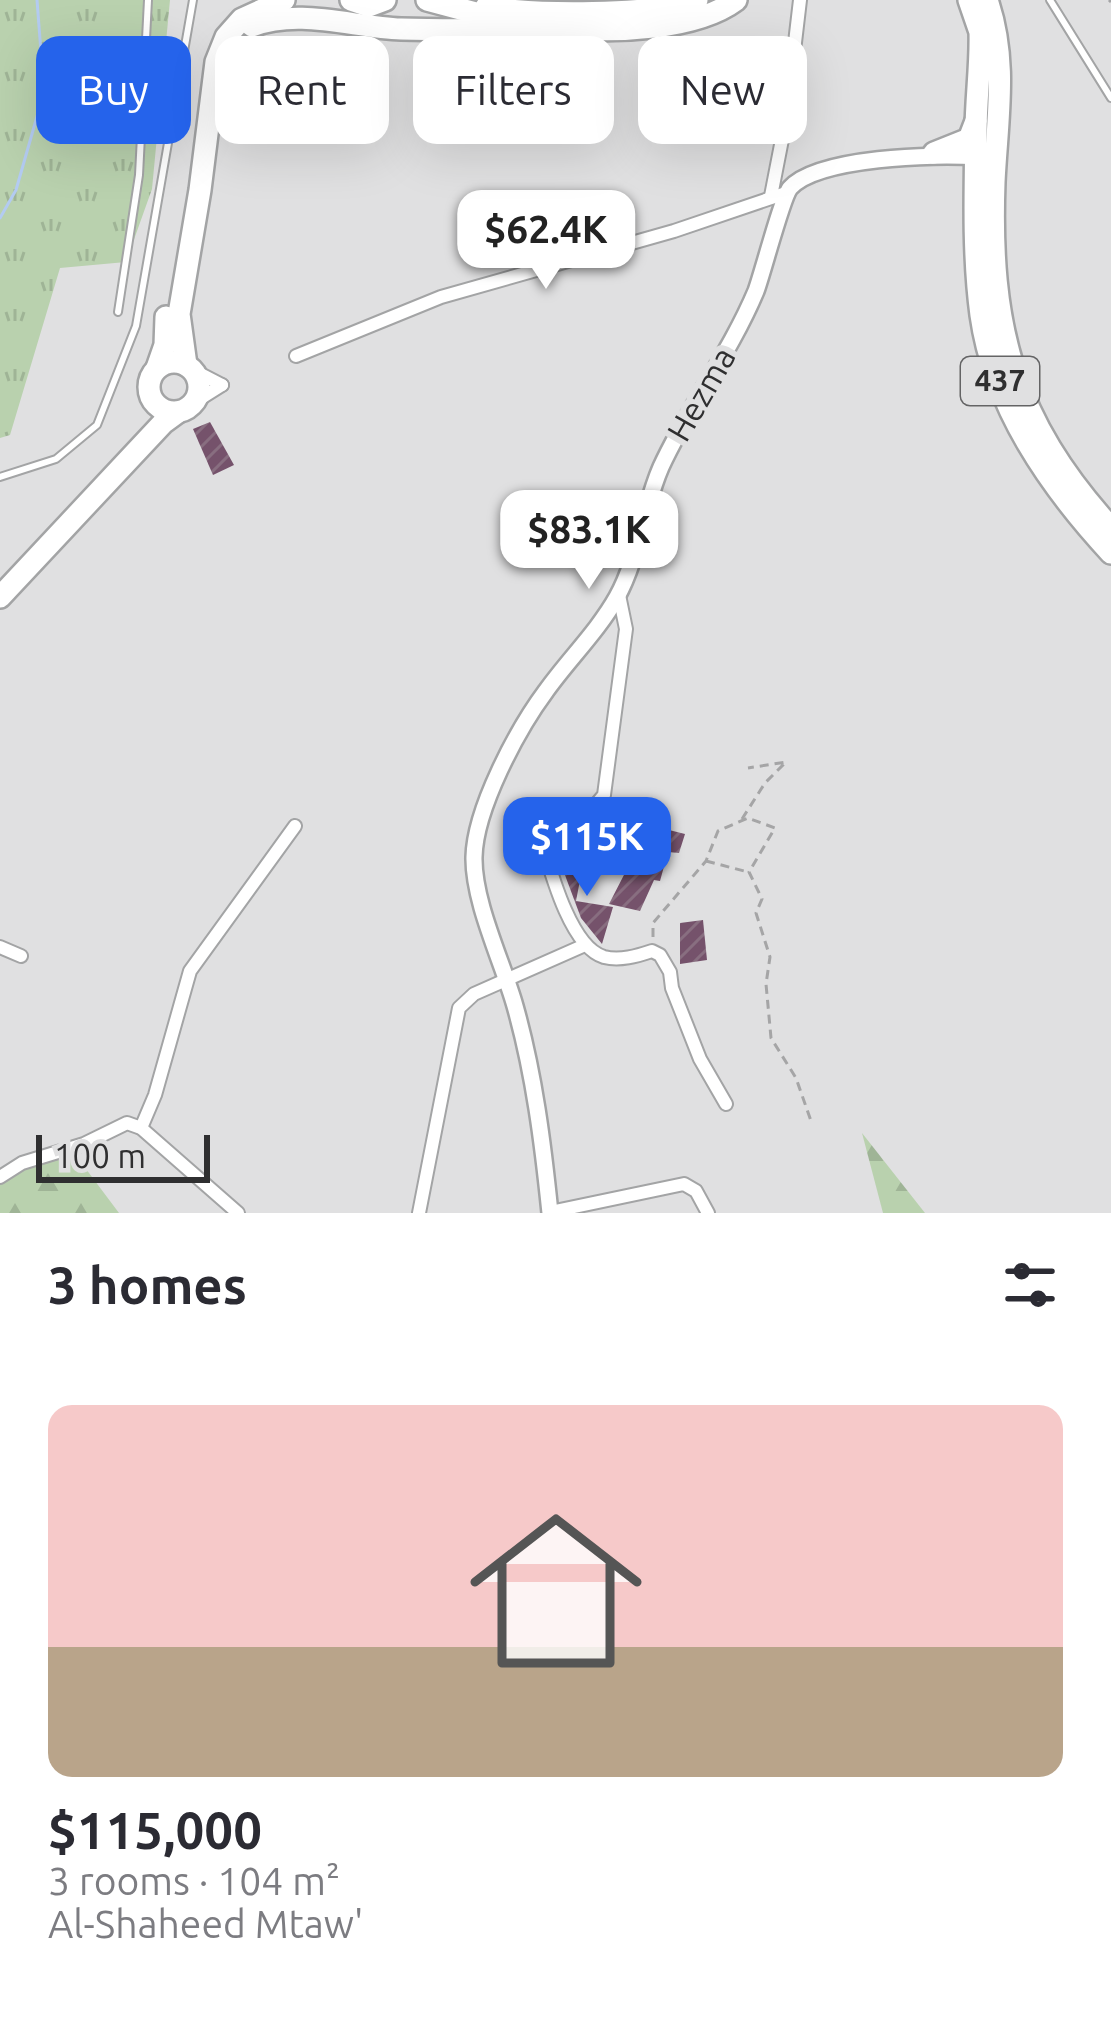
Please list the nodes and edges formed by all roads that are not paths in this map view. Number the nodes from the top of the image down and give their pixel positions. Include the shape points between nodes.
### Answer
1 (148, 0) edge
2 (193, 0) edge
3 (255, 0) edge
4 (284, 0) edge
5 (351, 0) edge
6 (385, 0) edge
7 (427, 0) edge
8 (462, 0) edge
9 (514, 0) edge
10 (697, 0) edge
11 (736, 0) edge
12 (800, 0) edge
13 (969, 0) edge
14 (987, 0) edge
15 (1050, 0) edge
16 (548, 12) junction
17 (572, 28) junction
18 (229, 36) edge
19 (236, 36) edge
20 (215, 84) edge
21 (1111, 98) edge
22 (976, 121) junction
23 (998, 131) junction
24 (943, 154) junction
25 (983, 172) junction
26 (778, 194) junction
27 (118, 313) dead end
28 (296, 356) dead end
29 (189, 367) junction
30 (157, 368) junction
31 (150, 396) junction
32 (186, 407) junction
33 (0, 477) edge
34 (69, 523) junction
35 (1111, 528) edge
36 (1111, 553) edge
37 (619, 595) junction
38 (0, 597) edge
39 (295, 826) dead end
40 (585, 945) junction
41 (0, 947) edge
42 (21, 956) dead end
43 (506, 982) junction
44 (727, 1104) dead end
45 (141, 1128) junction
46 (0, 1178) edge
47 (550, 1212) edge
48 (238, 1213) edge
49 (419, 1213) edge
50 (708, 1213) edge

1 - 27 lane via 139,175
2 - 33 lane via 136,326 97,425 56,458
3 - 30 main road via 230,13 208,47
4 - 18 main road via 242,19
5 - 6 main road
7 - 17 main road via 477,16
8 - 16 main road
9 - 16 main road
10 - 16 main road via 652,10
11 - 17 main road via 677,24
12 - 26 street
13 - 22 main road, 437 via 980,32
14 - 23 main road, 437 via 1001,56
15 - 21 lane
17 - 19 main road via 388,28 284,18
20 - 29 main road via 179,314
22 - 24 main road via 969,139
22 - 25 main road, 437
23 - 25 main road, 437
23 - 25 street
24 - 25 main road
24 - 26 street via 825,171
25 - 35 main road, 437 via 1006,351 1050,448
25 - 36 main road, 437 via 975,251 982,321 1007,401 1061,497
26 - 28 street via 441,297
26 - 37 street, Hezma via 780,221 742,320 658,474
29 - 30 main road
29 - 32 main road via 199,386
30 - 31 main road
31 - 32 main road via 161,409
31 - 34 main road via 134,437
32 - 34 main road
34 - 38 main road
37 - 40 street via 626,629 604,795 588,814 542,838
37 - 43 street, Hezma via 542,696 479,826 478,887
39 - 45 street via 190,970
40 - 43 street
40 - 44 street via 602,956 660,955 700,1059
41 - 42 street
43 - 47 street, Hezma via 537,1111
43 - 49 street via 466,999 454,1020
45 - 46 street via 118,1125
45 - 48 street
47 - 50 street via 684,1184

